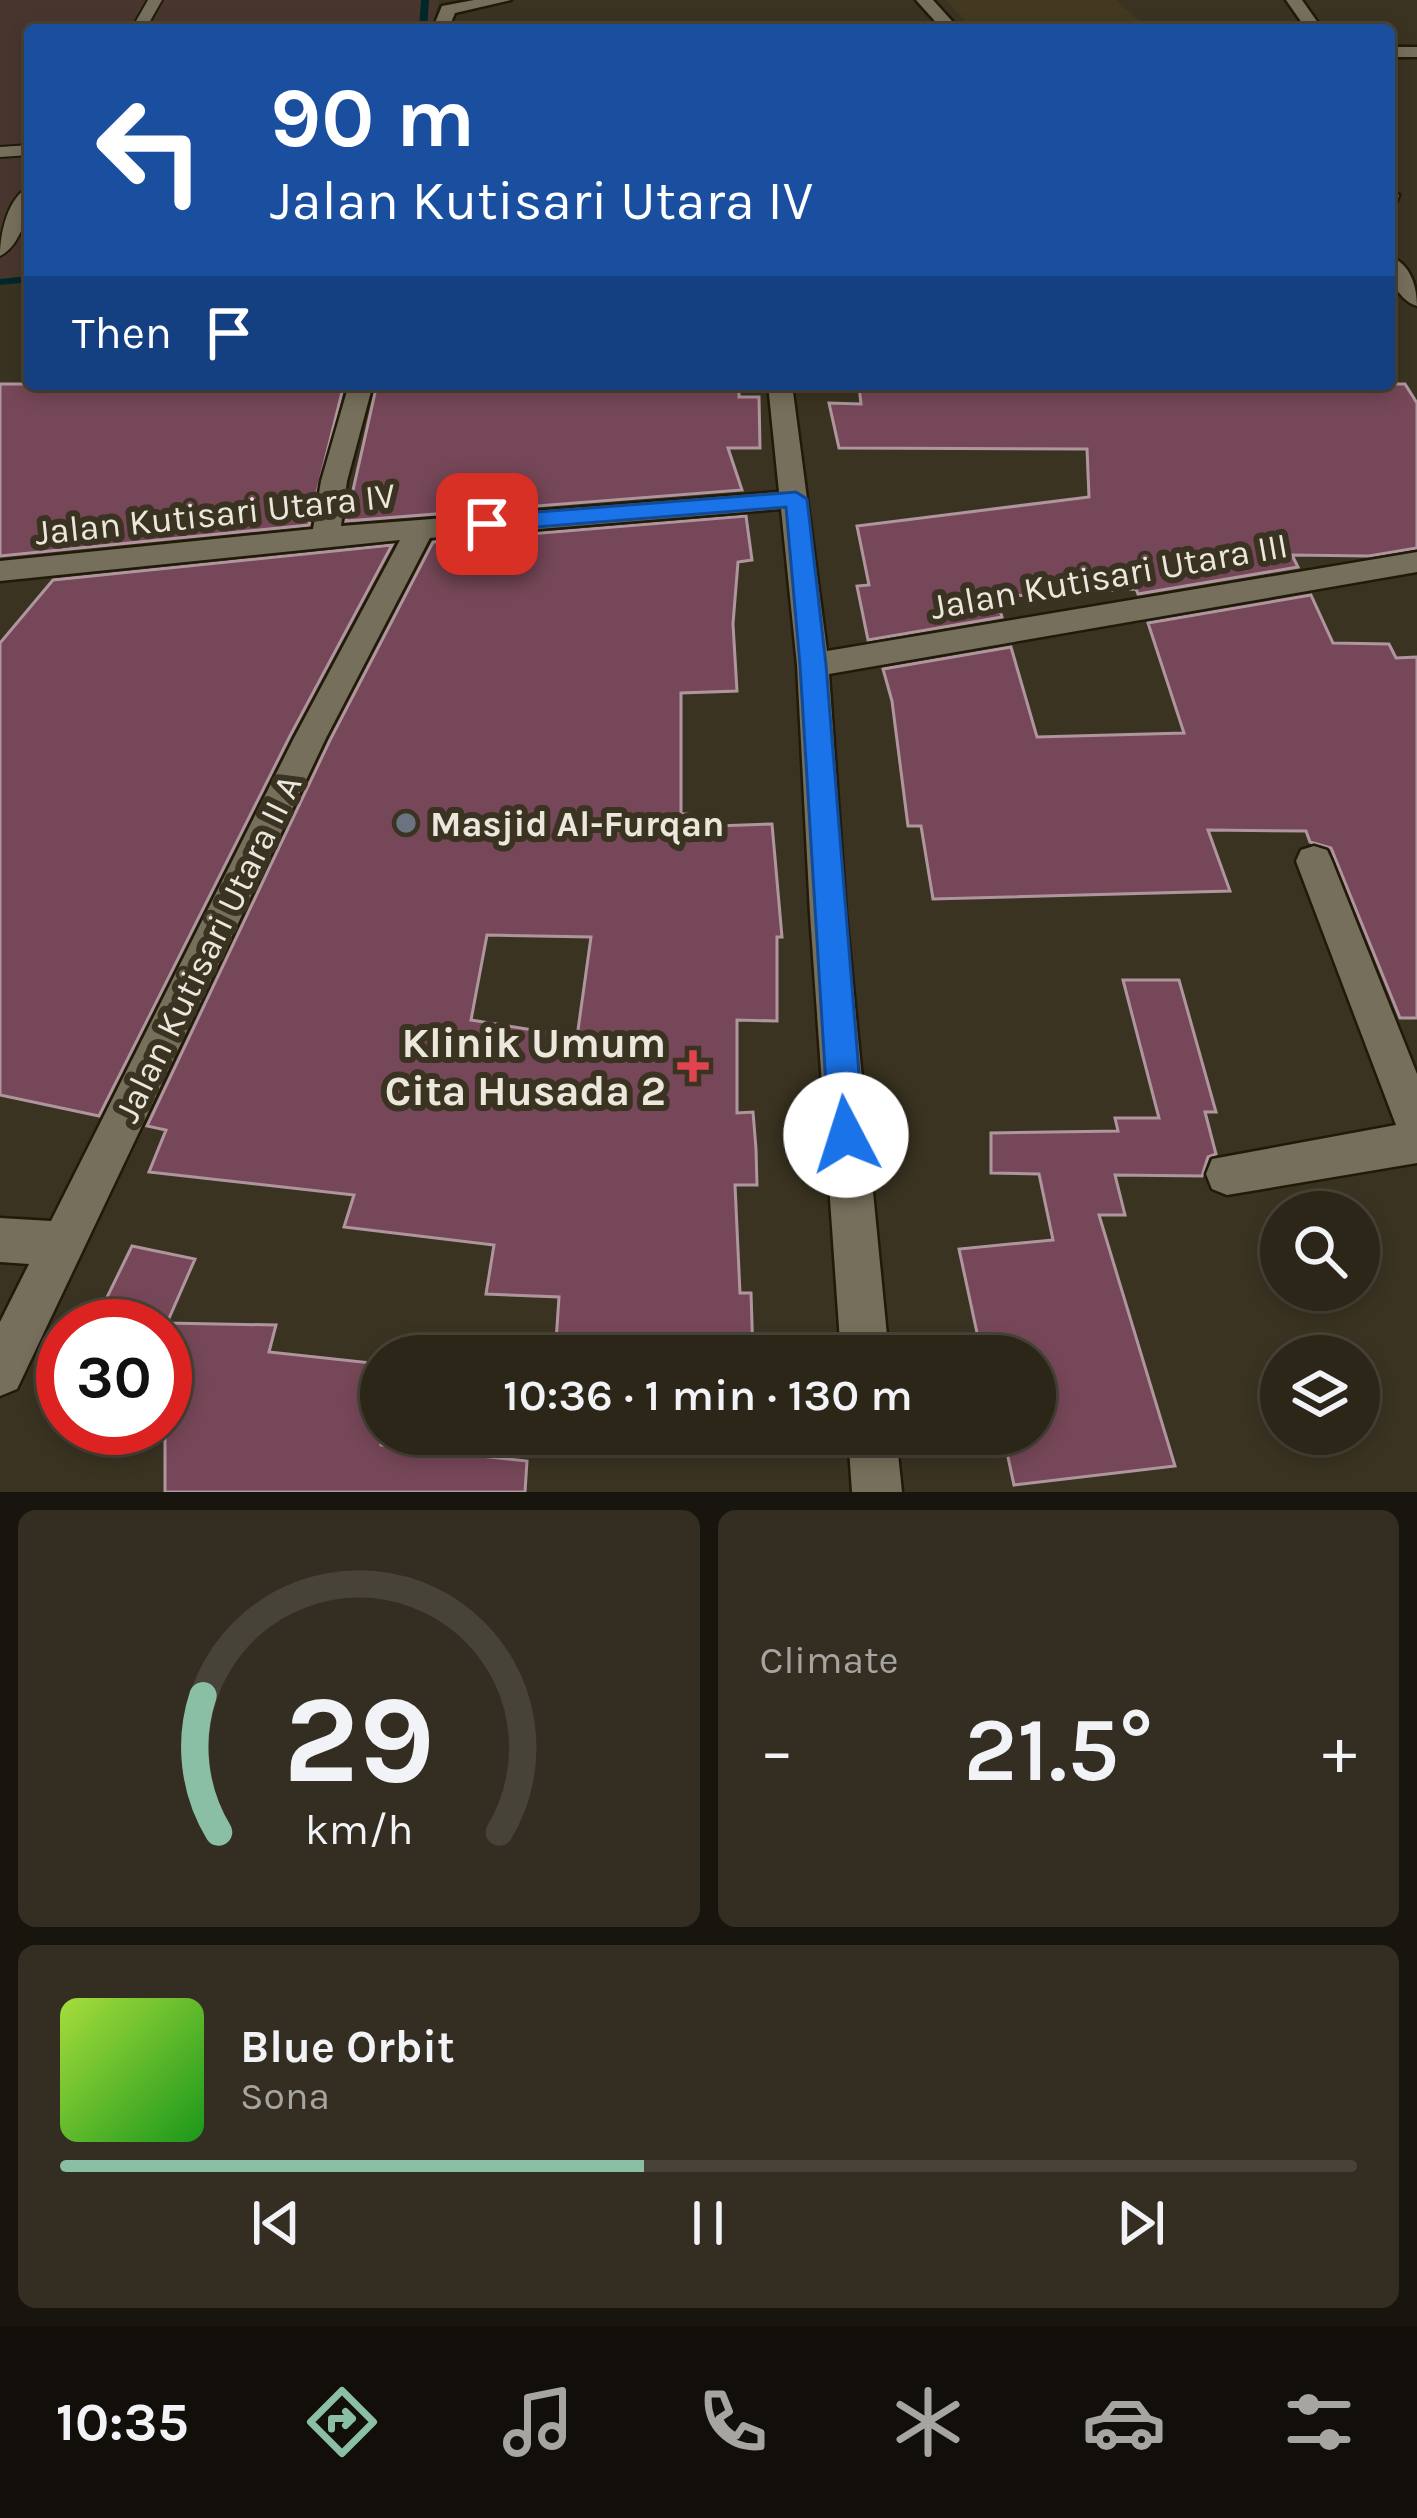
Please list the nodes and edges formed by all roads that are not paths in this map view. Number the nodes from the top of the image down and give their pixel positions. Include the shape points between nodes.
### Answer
1 (503, 0) edge
2 (924, 0) edge
3 (442, 24) edge
4 (946, 24) edge
5 (24, 203) edge
6 (0, 250) edge
7 (1395, 271) edge
8 (1417, 299) edge
9 (359, 390) edge
10 (781, 390) edge
11 (796, 499) junction
12 (421, 529) junction
13 (326, 537) junction
14 (1417, 562) edge
15 (3, 574) edge
16 (813, 665) junction
17 (1314, 861) dead end
18 (1417, 1126) edge
19 (1417, 1142) edge
20 (1227, 1174) dead end
21 (0, 1240) edge
22 (61, 1244) junction
23 (863, 1335) edge
24 (0, 1372) edge
25 (874, 1455) edge
26 (877, 1492) edge

1 - 3 street via 448,9
2 - 4 street
5 - 6 lane
7 - 8 street
9 - 13 street
10 - 11 street
11 - 12 street, Jalan Kutisari Utara IV
11 - 16 street
12 - 13 street, Jalan Kutisari Utara IV
12 - 22 street, Jalan Kutisari Utara II A
13 - 15 street, Jalan Kutisari Utara IV
14 - 16 street, Jalan Kutisari Utara III
16 - 23 street
17 - 18 street
19 - 20 street
21 - 22 street
22 - 24 street, Jalan Kutisari Utara II A
25 - 26 street

